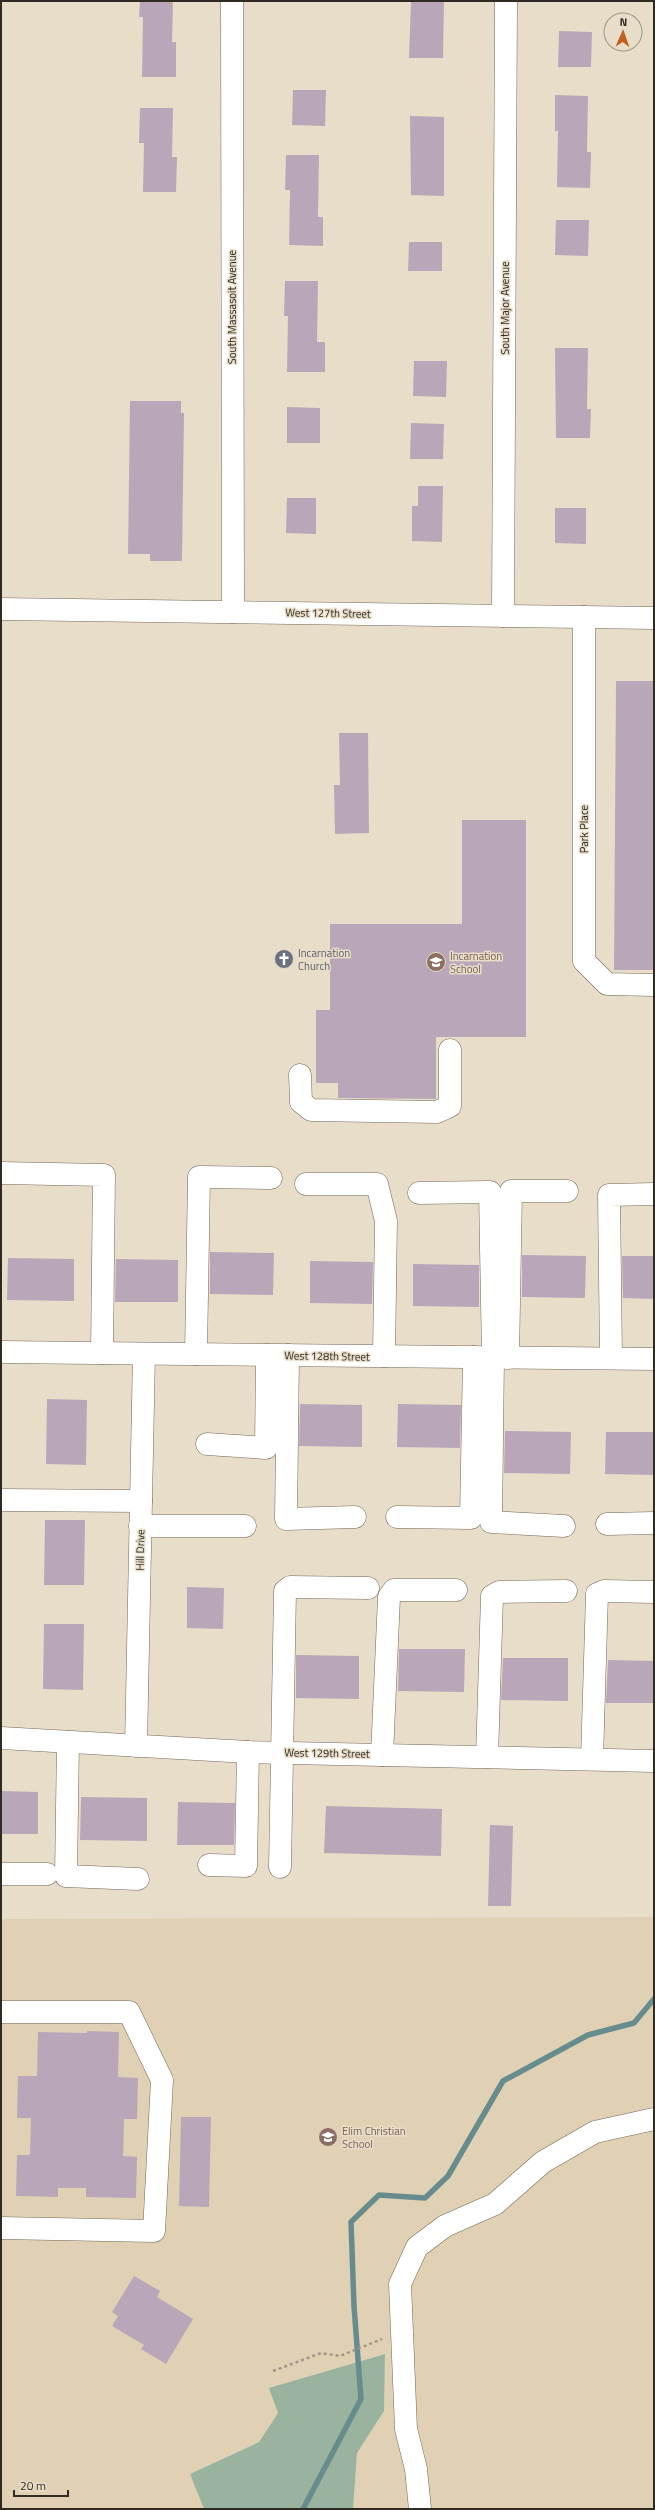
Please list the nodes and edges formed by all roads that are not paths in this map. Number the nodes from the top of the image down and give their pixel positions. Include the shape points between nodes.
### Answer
1 (232, 1) edge
2 (506, 1) edge
3 (1, 609) edge
4 (233, 612) junction
5 (503, 616) junction
6 (584, 617) junction
7 (654, 618) edge
8 (654, 985) edge
9 (450, 1050) dead end
10 (300, 1075) dead end
11 (1, 1172) edge
12 (270, 1178) dead end
13 (306, 1184) dead end
14 (567, 1191) dead end
15 (419, 1193) dead end
16 (654, 1194) edge
17 (1, 1352) edge
18 (102, 1353) junction
19 (144, 1354) junction
20 (196, 1354) junction
21 (278, 1355) junction
22 (384, 1356) junction
23 (492, 1357) junction
24 (611, 1358) junction
25 (654, 1359) edge
26 (207, 1444) dead end
27 (1, 1500) edge
28 (141, 1501) junction
29 (355, 1517) dead end
30 (397, 1518) dead end
31 (654, 1523) edge
32 (607, 1524) dead end
33 (140, 1526) junction
34 (245, 1526) dead end
35 (564, 1526) dead end
36 (368, 1588) dead end
37 (456, 1590) dead end
38 (566, 1591) dead end
39 (654, 1592) edge
40 (1, 1738) edge
41 (68, 1742) junction
42 (136, 1746) junction
43 (248, 1752) junction
44 (282, 1752) junction
45 (382, 1754) junction
46 (487, 1757) junction
47 (592, 1759) junction
48 (654, 1761) edge
49 (209, 1864) dead end
50 (280, 1867) dead end
51 (1, 1874) edge
52 (47, 1874) dead end
53 (138, 1879) dead end
54 (1, 2012) edge
55 (654, 2120) edge
56 (1, 2228) edge
57 (420, 2509) edge

1 - 4 street, South Massasoit Avenue
2 - 5 street, South Major Avenue
3 - 4 street, West 127th Street
4 - 5 street, West 127th Street
5 - 6 street, West 127th Street
6 - 7 street, West 127th Street
6 - 8 street, Park Place via 584,961 607,984
9 - 10 street via 450,1106 437,1112 311,1110 301,1102
11 - 18 street via 104,1175
12 - 20 street via 199,1177
13 - 22 street via 377,1184 386,1221
14 - 23 street via 511,1190
15 - 23 street via 490,1192
16 - 24 street via 609,1195
17 - 18 street, West 128th Street
18 - 19 street, West 128th Street
19 - 20 street, West 128th Street
19 - 28 street, Hill Drive
20 - 21 street, West 128th Street
21 - 22 street, West 128th Street
21 - 26 street via 266,1448
21 - 29 street via 286,1519
22 - 23 street, West 128th Street
23 - 24 street, West 128th Street
23 - 30 street via 471,1518
23 - 35 street via 491,1522
24 - 25 street, West 128th Street
27 - 28 street
28 - 33 street, Hill Drive
31 - 32 street
33 - 34 street
33 - 42 street, Hill Drive
36 - 44 street via 290,1587 284,1591
37 - 45 street via 394,1590 389,1597
38 - 46 street via 499,1592 492,1596
39 - 47 street via 604,1591 597,1594
40 - 41 street, West 129th Street
41 - 42 street, West 129th Street
41 - 53 street via 66,1876
42 - 43 street, West 129th Street
43 - 44 street, West 129th Street
43 - 49 street via 246,1866
44 - 45 street, West 129th Street
44 - 50 street
45 - 46 street, West 129th Street
46 - 47 street, West 129th Street
47 - 48 street, West 129th Street
51 - 52 street
54 - 56 street via 129,2012 162,2080 154,2231
55 - 57 street via 595,2132 543,2162 495,2204 445,2226 417,2247 400,2284 406,2429 416,2469

